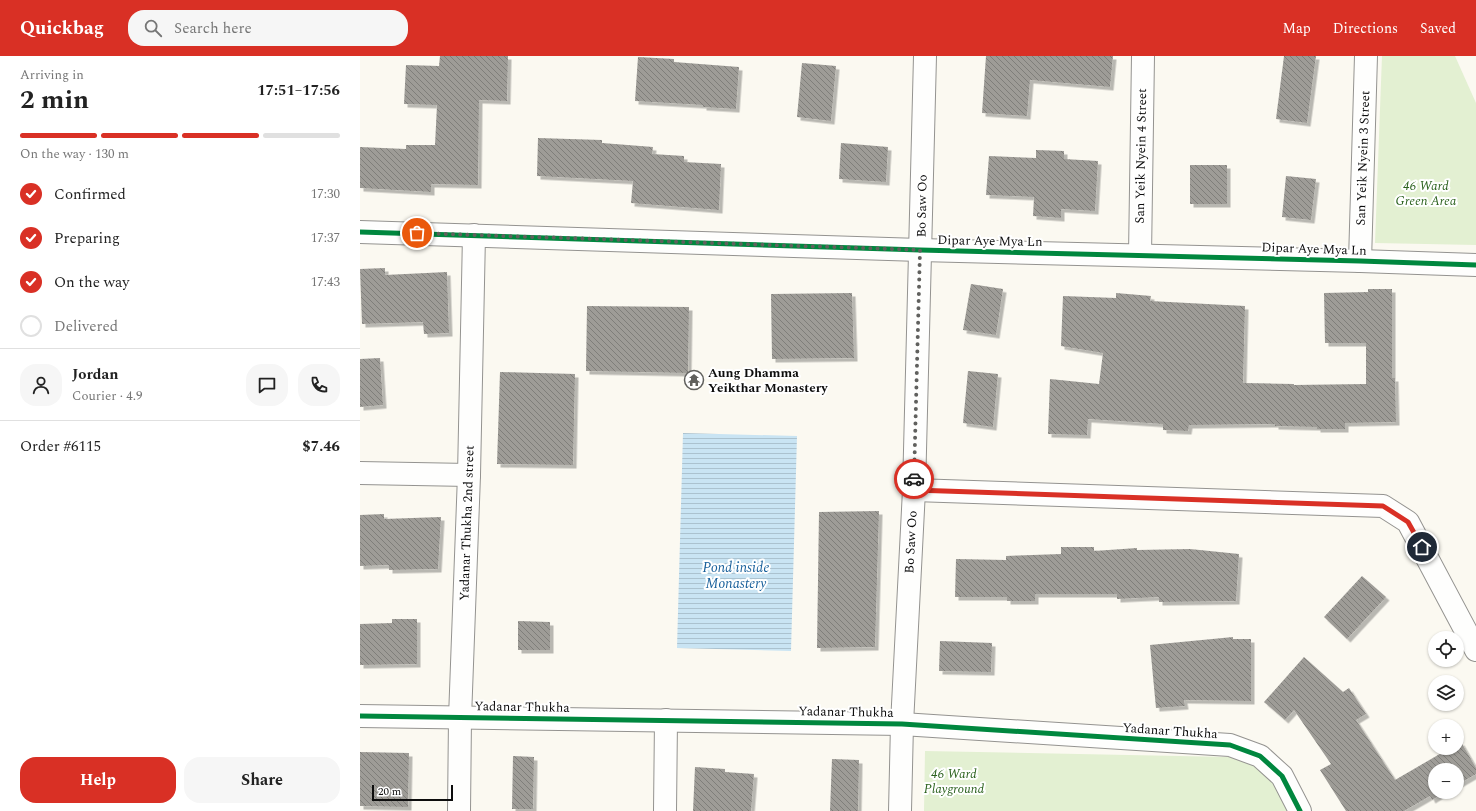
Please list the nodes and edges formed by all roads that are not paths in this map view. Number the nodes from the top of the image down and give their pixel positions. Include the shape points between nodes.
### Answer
1 (926, 56) edge
2 (1143, 56) edge
3 (1366, 56) edge
4 (360, 232) edge
5 (474, 235) junction
6 (920, 250) junction
7 (1140, 255) junction
8 (1360, 261) junction
9 (1476, 265) edge
10 (360, 473) edge
11 (469, 475) junction
12 (914, 490) junction
13 (1476, 650) edge
14 (360, 716) edge
15 (460, 718) junction
16 (666, 720) junction
17 (902, 724) junction
18 (459, 811) edge
19 (665, 811) edge
20 (900, 811) edge
21 (1300, 811) edge

1 - 6 street, Bo Saw Oo
2 - 7 street, San Yeik Nyein 4 Street
3 - 8 street, San Yeik Nyein 3 Street
4 - 5 street, Dipar Aye Mya Ln
5 - 6 street, Dipar Aye Mya Ln
5 - 11 street, Yadanar Thukha 2nd street
6 - 7 street, Dipar Aye Mya Ln
6 - 12 street, Bo Saw Oo
7 - 8 street, Dipar Aye Mya Ln
8 - 9 street, Dipar Aye Mya Ln
10 - 11 street
11 - 15 street, Yadanar Thukha 2nd street
12 - 13 street via 1383,506 1408,522
12 - 17 street, Bo Saw Oo
14 - 15 street, Yadanar Thukha
15 - 16 street, Yadanar Thukha
15 - 18 street, Yadanar Thukha 2nd street
16 - 17 street, Yadanar Thukha
16 - 19 street
17 - 20 street, Bo Saw Oo
17 - 21 street, Yadanar Thukha via 1230,745 1260,756 1282,776

